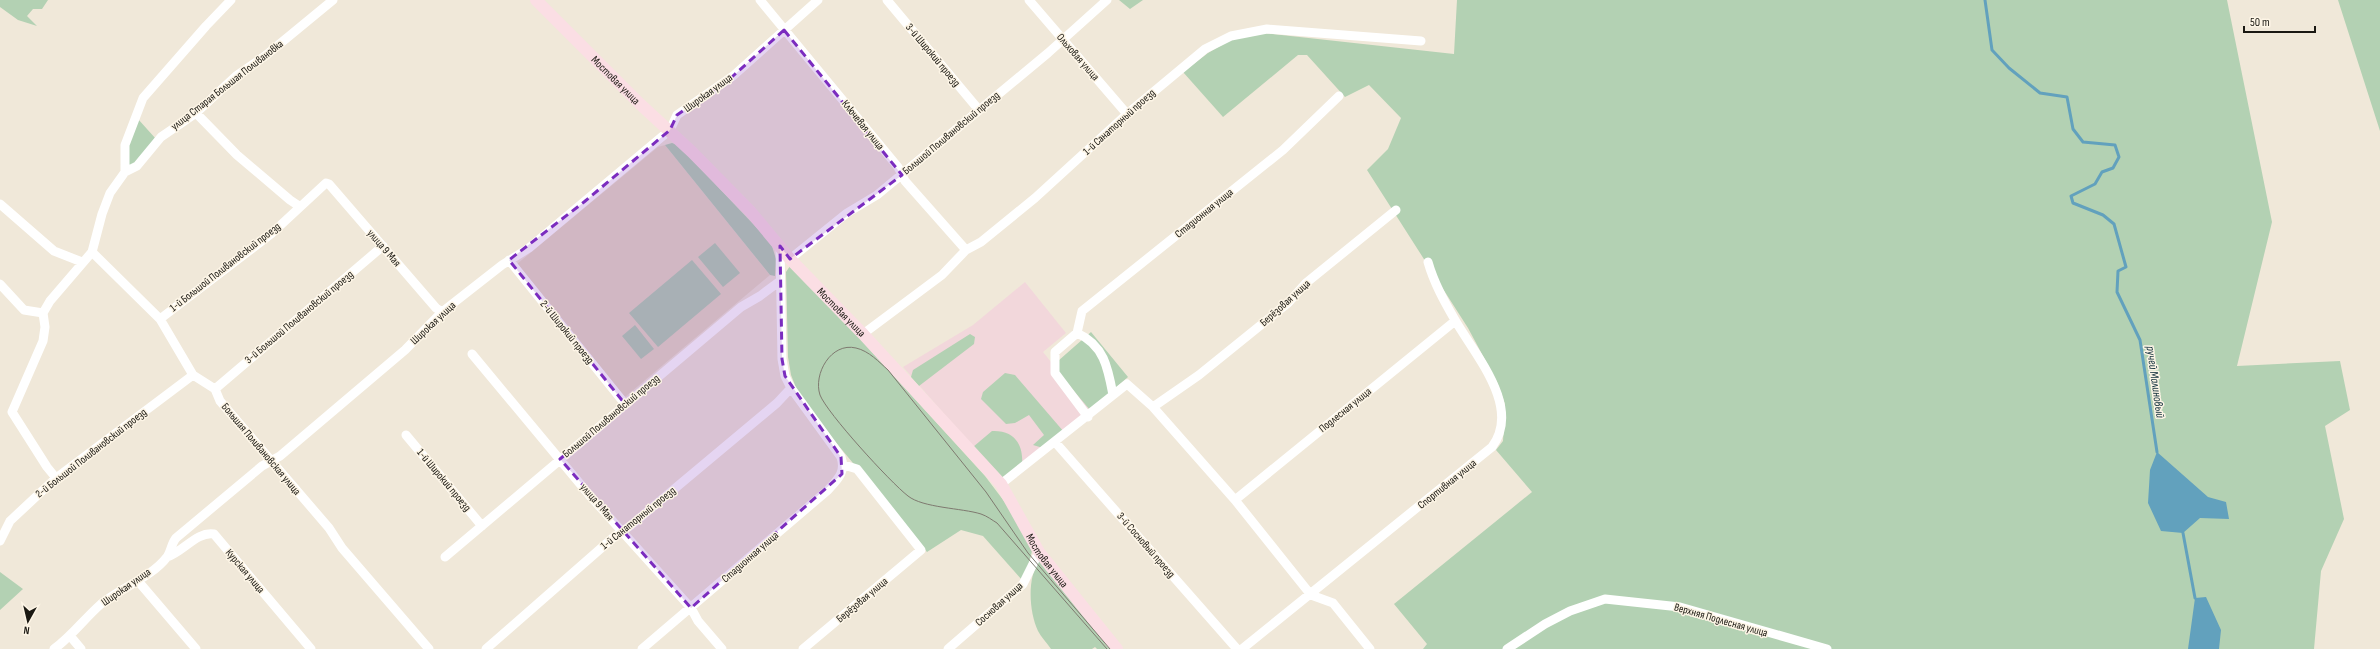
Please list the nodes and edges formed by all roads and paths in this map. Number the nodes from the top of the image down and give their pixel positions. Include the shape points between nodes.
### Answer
1 (232, 0) edge
2 (333, 0) edge
3 (536, 0) edge
4 (760, 0) edge
5 (818, 0) edge
6 (887, 0) edge
7 (1029, 0) edge
8 (1107, 0) edge
9 (784, 30) junction
10 (1062, 39) junction
11 (1421, 41) dead end
12 (1339, 96) dead end
13 (979, 110) junction
14 (196, 113) junction
15 (1128, 114) junction
16 (670, 130) junction
17 (125, 172) junction
18 (902, 175) junction
19 (326, 183) joint
20 (0, 204) edge
21 (300, 206) junction
22 (1396, 210) dead end
23 (383, 246) junction
24 (780, 246) junction
25 (966, 250) junction
26 (92, 252) junction
27 (790, 259) junction
28 (509, 260) junction
29 (82, 262) junction
30 (1428, 262) dead end
31 (780, 281) junction
32 (0, 284) edge
33 (442, 312) junction
34 (43, 313) junction
35 (160, 319) junction
36 (1455, 321) junction
37 (1076, 333) junction
38 (863, 334) junction
39 (472, 354) dead end
40 (193, 374) junction
41 (791, 388) junction
42 (215, 389) junction
43 (1114, 395) junction
44 (625, 404) junction
45 (1153, 407) junction
46 (1088, 417) junction
47 (406, 435) dead end
48 (1055, 442) junction
49 (560, 459) junction
50 (270, 461) junction
51 (842, 461) junction
52 (56, 478) junction
53 (1001, 484) junction
54 (1235, 500) junction
55 (482, 526) junction
56 (622, 531) junction
57 (0, 542) edge
58 (1039, 552) junction
59 (167, 557) junction
60 (446, 557) dead end
61 (138, 581) junction
62 (1311, 595) junction
63 (692, 608) junction
64 (71, 637) junction
65 (54, 649) edge
66 (81, 649) edge
67 (196, 649) edge
68 (311, 649) edge
69 (429, 649) edge
70 (486, 649) edge
71 (642, 649) edge
72 (722, 649) edge
73 (803, 649) edge
74 (948, 649) edge
75 (1117, 649) edge
76 (1237, 649) edge
77 (1242, 649) edge
78 (1370, 649) edge
79 (1507, 649) edge
80 (1827, 649) edge

1 - 17 street via 143,98 124,145
2 - 14 street, улица Старая Большая Поливановка via 265,56 236,76
3 - 16 street, Мостовая улица via 640,104
4 - 9 street, Ключевая улица
5 - 9 street, Широкая улица
6 - 13 street, 3-й Широкий проезд
7 - 10 street, Ольховая улица
8 - 10 street, Большой Поливановский проезд
9 - 16 street, Широкая улица via 733,76 677,115
9 - 18 street, Ключевая улица
10 - 13 street, Большой Поливановский проезд
10 - 15 street, Ольховая улица
11 - 15 street, 1-й Санаторный проезд via 1267,29 1231,36 1205,49
12 - 37 street, Стадионная улица via 1283,150 1082,311
13 - 18 street, Большой Поливановский проезд
14 - 17 street, улица Старая Большая Поливановка via 162,137 138,166
14 - 21 street via 237,155
15 - 25 street, 1-й Санаторный проезд via 1035,198 981,242
16 - 24 street, Мостовая улица via 751,212
16 - 28 street, Широкая улица via 529,248
17 - 26 street, улица Старая Большая Поливановка via 110,193
18 - 25 street, Ключевая улица
18 - 27 street, Большой Поливановский проезд via 877,195 847,213
19 - 21 street, 1-й Большой Поливановский проезд
19 - 23 street, улица 9 Мая
20 - 29 street via 54,251
21 - 35 street, 1-й Большой Поливановский проезд via 252,249
22 - 45 street, Берёзовая улица via 1306,283 1288,303 1199,375
23 - 33 street, улица 9 Мая
23 - 42 street, 3-й Большой Поливановский проезд
24 - 27 street, Мостовая улица
24 - 31 street
25 - 38 street, 1-й Санаторный проезд via 942,275
26 - 29 street
26 - 35 street, Большая Поливановская улица
27 - 38 street, Мостовая улица
28 - 33 street, Широкая улица
28 - 44 street, 2-й Широкий проезд
29 - 34 street
30 - 36 street, Спортивная улица via 1433,280
31 - 41 street via 782,359 785,376
31 - 44 street, Большой Поливановский проезд via 741,307
32 - 34 street via 24,310
33 - 50 street, Широкая улица via 405,350 280,456
34 - 52 street via 43,341 12,412
35 - 40 street, Большая Поливановская улица
36 - 54 street, Подлесная улица
36 - 62 street, Спортивная улица via 1492,378 1500,405 1501,428 1498,439 1492,447
37 - 43 street via 1089,338 1102,355 1108,368
37 - 46 street via 1055,352 1055,373
38 - 53 street, Мостовая улица
39 - 49 street, улица 9 Мая
40 - 42 street, Большая Поливановская улица
40 - 52 street, 2-й Большой Поливановский проезд
41 - 51 street
41 - 56 street, 1-й Санаторный проезд via 777,403
42 - 50 street, Большая Поливановская улица via 220,401
43 - 45 street via 1127,384
43 - 46 street
44 - 49 street, Большой Поливановский проезд
45 - 54 street
46 - 48 street
47 - 55 street, 1-й Широкий проезд
48 - 53 street
48 - 76 street, 3-й Сосновый проезд
49 - 55 street, Большой Поливановский проезд
49 - 56 street, улица 9 Мая
50 - 59 street, Широкая улица via 176,538 170,545
50 - 69 street, Большая Поливановская улица
51 - 63 street, Стадионная улица via 842,474 828,490
51 - 73 street, Берёзовая улица via 857,469 921,550
52 - 57 street, 2-й Большой Поливановский проезд via 10,521
53 - 58 street, Мостовая улица
54 - 62 street
55 - 60 street, Большой Поливановский проезд
56 - 63 street, улица 9 Мая
56 - 70 street, 1-й Санаторный проезд
58 - 74 street, Сосновая улица via 1023,584
58 - 75 street, Мостовая улица
59 - 61 street, Широкая улица
59 - 68 street, Курская улица via 178,553 199,537 214,534
61 - 64 street, Широкая улица via 103,602 80,623
61 - 67 street
62 - 77 street, Спортивная улица
62 - 78 street via 1333,603
63 - 71 street, Стадионная улица
63 - 72 street, улица 9 Мая via 698,621
64 - 65 street, Широкая улица
64 - 66 street
79 - 80 street, Верхняя Подлесная улица via 1570,611 1605,599 1680,607

